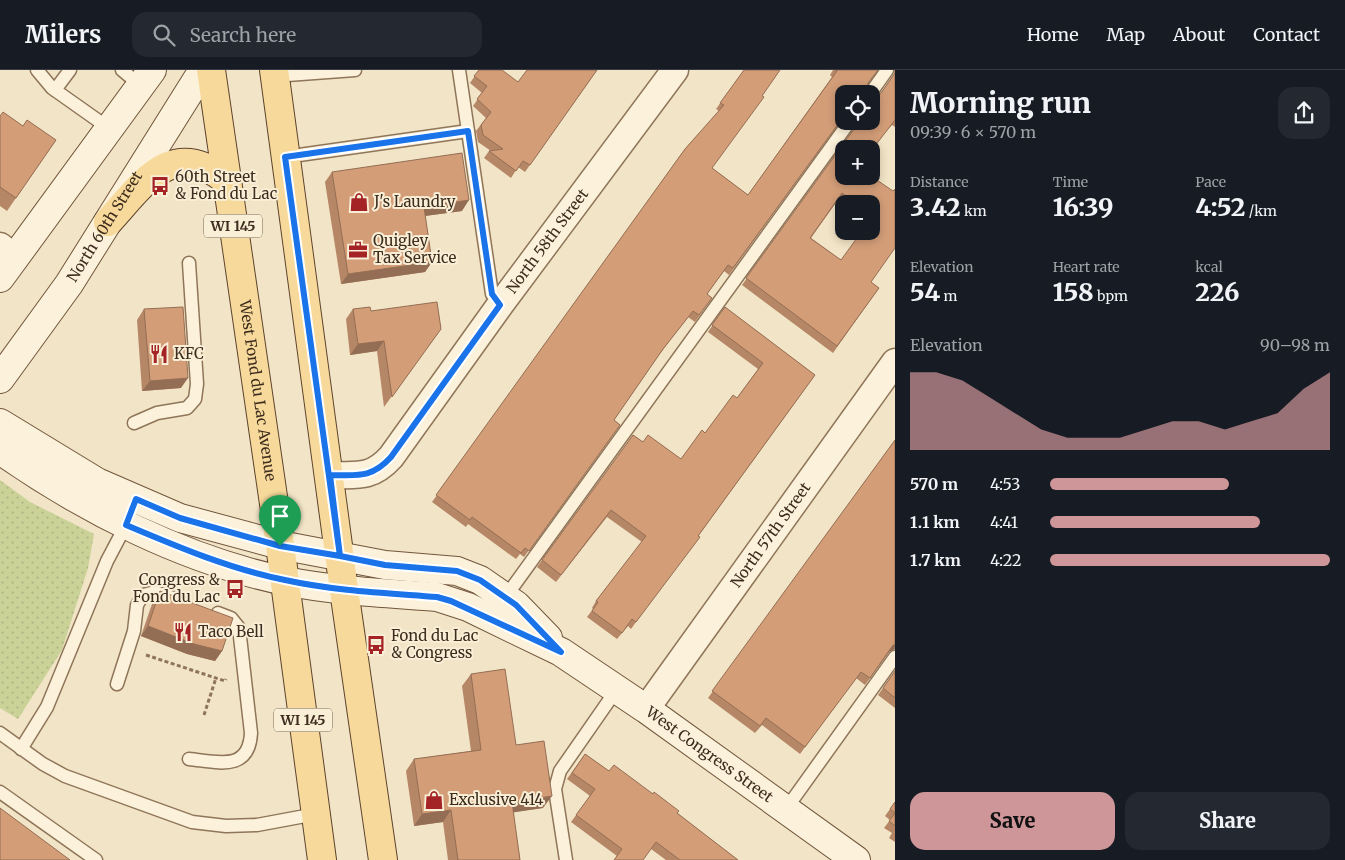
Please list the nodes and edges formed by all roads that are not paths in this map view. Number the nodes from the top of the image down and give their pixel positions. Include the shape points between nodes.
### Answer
1 (37, 70) edge
2 (70, 70) edge
3 (203, 70) edge
4 (211, 70) edge
5 (356, 70) edge
6 (459, 70) edge
7 (675, 70) edge
8 (887, 70) edge
9 (274, 73) edge
10 (138, 75) edge
11 (876, 85) edge
12 (55, 90) junction
13 (110, 129) junction
14 (843, 130) edge
15 (468, 131) junction
16 (285, 157) junction
17 (227, 181) junction
18 (108, 222) junction
19 (5, 261) edge
20 (189, 263) dead end
21 (500, 305) junction
22 (895, 362) edge
23 (0, 379) edge
24 (0, 423) edge
25 (134, 423) dead end
26 (0, 450) edge
27 (330, 475) junction
28 (136, 499) junction
29 (126, 525) junction
30 (280, 546) junction
31 (340, 556) junction
32 (284, 580) junction
33 (344, 590) junction
34 (188, 604) edge
35 (498, 607) junction
36 (206, 609) edge
37 (895, 657) edge
38 (117, 684) dead end
39 (617, 689) junction
40 (646, 709) junction
41 (0, 733) edge
42 (21, 749) junction
43 (189, 759) dead end
44 (0, 792) edge
45 (786, 810) junction
46 (316, 814) junction
47 (96, 860) edge
48 (322, 860) edge
49 (383, 860) edge
50 (566, 860) edge
51 (856, 860) edge

1 - 12 lane
2 - 12 lane
3 - 18 street, North 60th Street
4 - 17 main road, West Fond du Lac Avenue / WI 145
5 - 9 lane
6 - 15 lane
7 - 21 street, North 58th Street
8 - 11 lane
9 - 16 main road
10 - 13 street
12 - 13 lane
13 - 19 street
14 - 35 lane
15 - 16 lane
15 - 21 lane via 492,294
16 - 27 main road
17 - 18 main road via 205,167 183,162 170,164 148,178
17 - 30 main road, West Fond du Lac Avenue / WI 145
18 - 23 street, North 60th Street via 69,284
20 - 25 lane via 197,384 195,399 187,408 157,412
21 - 27 street, North 58th Street via 379,470 360,476
22 - 40 street, North 57th Street
24 - 28 street, West Congress Street via 81,472
26 - 29 street, West Congress Street via 68,495
27 - 31 main road
28 - 29 lane
28 - 30 street, West Congress Street via 180,518
29 - 32 street, West Congress Street via 208,559
29 - 42 lane via 107,561 47,707
30 - 31 street, West Congress Street
30 - 32 main road, West Fond du Lac Avenue / WI 145
31 - 33 main road
31 - 35 street, West Congress Street via 385,565 457,571 480,580
32 - 33 street, West Congress Street
32 - 46 main road, West Fond du Lac Avenue / WI 145
33 - 35 street, West Congress Street via 437,597
33 - 49 main road
34 - 38 lane via 154,592 144,595 137,605 134,631
35 - 39 street, West Congress Street via 530,618 561,652
36 - 43 lane via 231,618 239,628 251,746 235,762
37 - 45 lane
39 - 40 street, West Congress Street
39 - 50 lane via 556,780
40 - 45 street, West Congress Street
41 - 42 lane
42 - 46 lane via 65,776 192,822 257,825
44 - 47 lane
45 - 51 street, West Congress Street
46 - 48 main road, West Fond du Lac Avenue / WI 145

